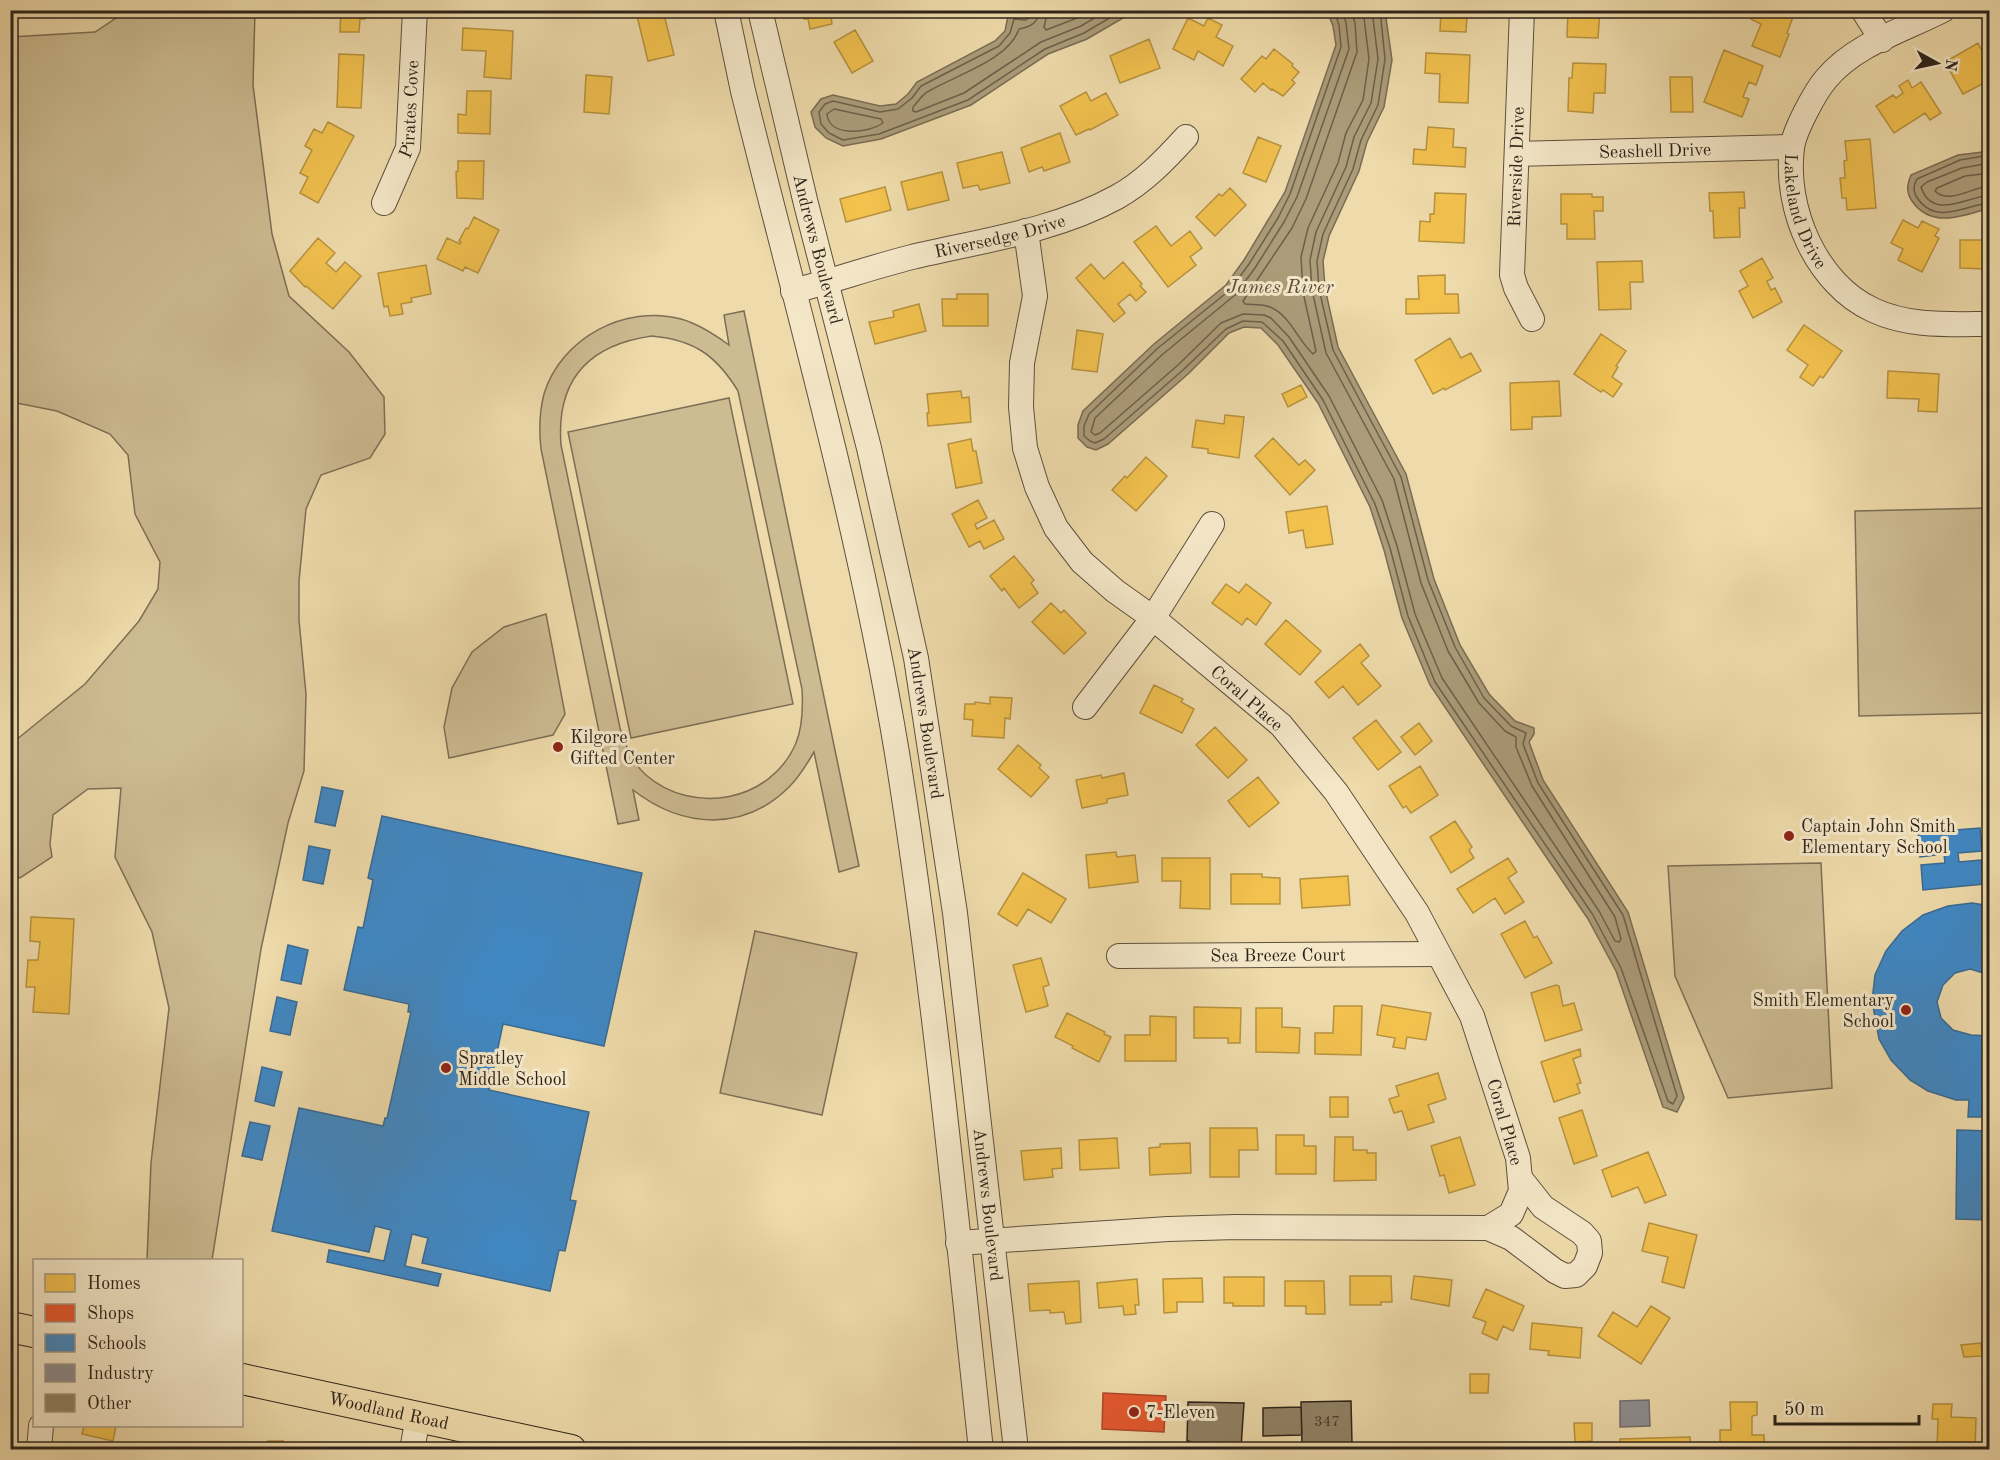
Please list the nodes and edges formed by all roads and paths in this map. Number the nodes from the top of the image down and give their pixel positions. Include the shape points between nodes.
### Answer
1 (415, 10) edge
2 (726, 10) edge
3 (760, 10) edge
4 (1522, 10) edge
5 (1863, 10) edge
6 (1943, 10) edge
7 (1882, 40) junction
8 (1185, 137) dead end
9 (1792, 147) junction
10 (1517, 154) junction
11 (384, 203) dead end
12 (1026, 231) junction
13 (827, 283) junction
14 (793, 291) junction
15 (1532, 319) dead end
16 (1989, 324) edge
17 (1212, 524) dead end
18 (1153, 618) junction
19 (1085, 707) dead end
20 (1438, 954) junction
21 (1119, 956) dead end
22 (1520, 1178) junction
23 (1488, 1228) junction
24 (992, 1240) junction
25 (958, 1243) junction
26 (10, 1327) edge
27 (33, 1332) edge
28 (243, 1379) edge
29 (418, 1417) junction
30 (41, 1427) edge
31 (39, 1449) edge
32 (412, 1449) edge
33 (571, 1449) edge
34 (981, 1449) edge
35 (1016, 1449) edge

1 - 11 street, Pirates Cove via 408,148
2 - 14 street, Andrews Boulevard
3 - 13 street, Andrews Boulevard
4 - 10 street, Riverside Drive
5 - 7 street
6 - 7 street, Lakeland Drive
7 - 9 street, Lakeland Drive via 1854,54 1825,80
8 - 12 street, Riversedge Drive via 1153,172 1118,196
9 - 10 street, Seashell Drive
9 - 16 street, Lakeland Drive via 1792,188 1798,219 1810,249 1839,286 1863,305 1892,318 1926,324
10 - 15 street, Riverside Drive via 1512,275
12 - 13 street, Riversedge Drive via 908,258
12 - 18 street, Coral Place via 1035,296 1022,363 1021,407 1025,448 1037,487 1056,528 1082,562
13 - 14 street, Riversedge Drive
13 - 24 street, Andrews Boulevard via 903,596 928,728 958,937
14 - 25 street, Andrews Boulevard via 863,576 896,751 924,947
17 - 18 street
18 - 19 street
18 - 20 street, Coral Place via 1281,725 1336,792 1417,914
20 - 21 street, Sea Breeze Court
20 - 22 street, Coral Place via 1472,1016 1518,1158
22 - 23 street, Coral Place via 1521,1191 1511,1214
22 - 23 street, Coral Place via 1543,1207 1589,1241 1585,1266 1576,1275 1565,1276 1511,1238
23 - 24 street, Coral Place via 1179,1229
24 - 25 street, Coral Place
24 - 35 street, Andrews Boulevard
25 - 34 street, Andrews Boulevard
26 - 27 main road
28 - 29 main road, Woodland Road
29 - 32 street
29 - 33 main road, Woodland Road
30 - 31 street

